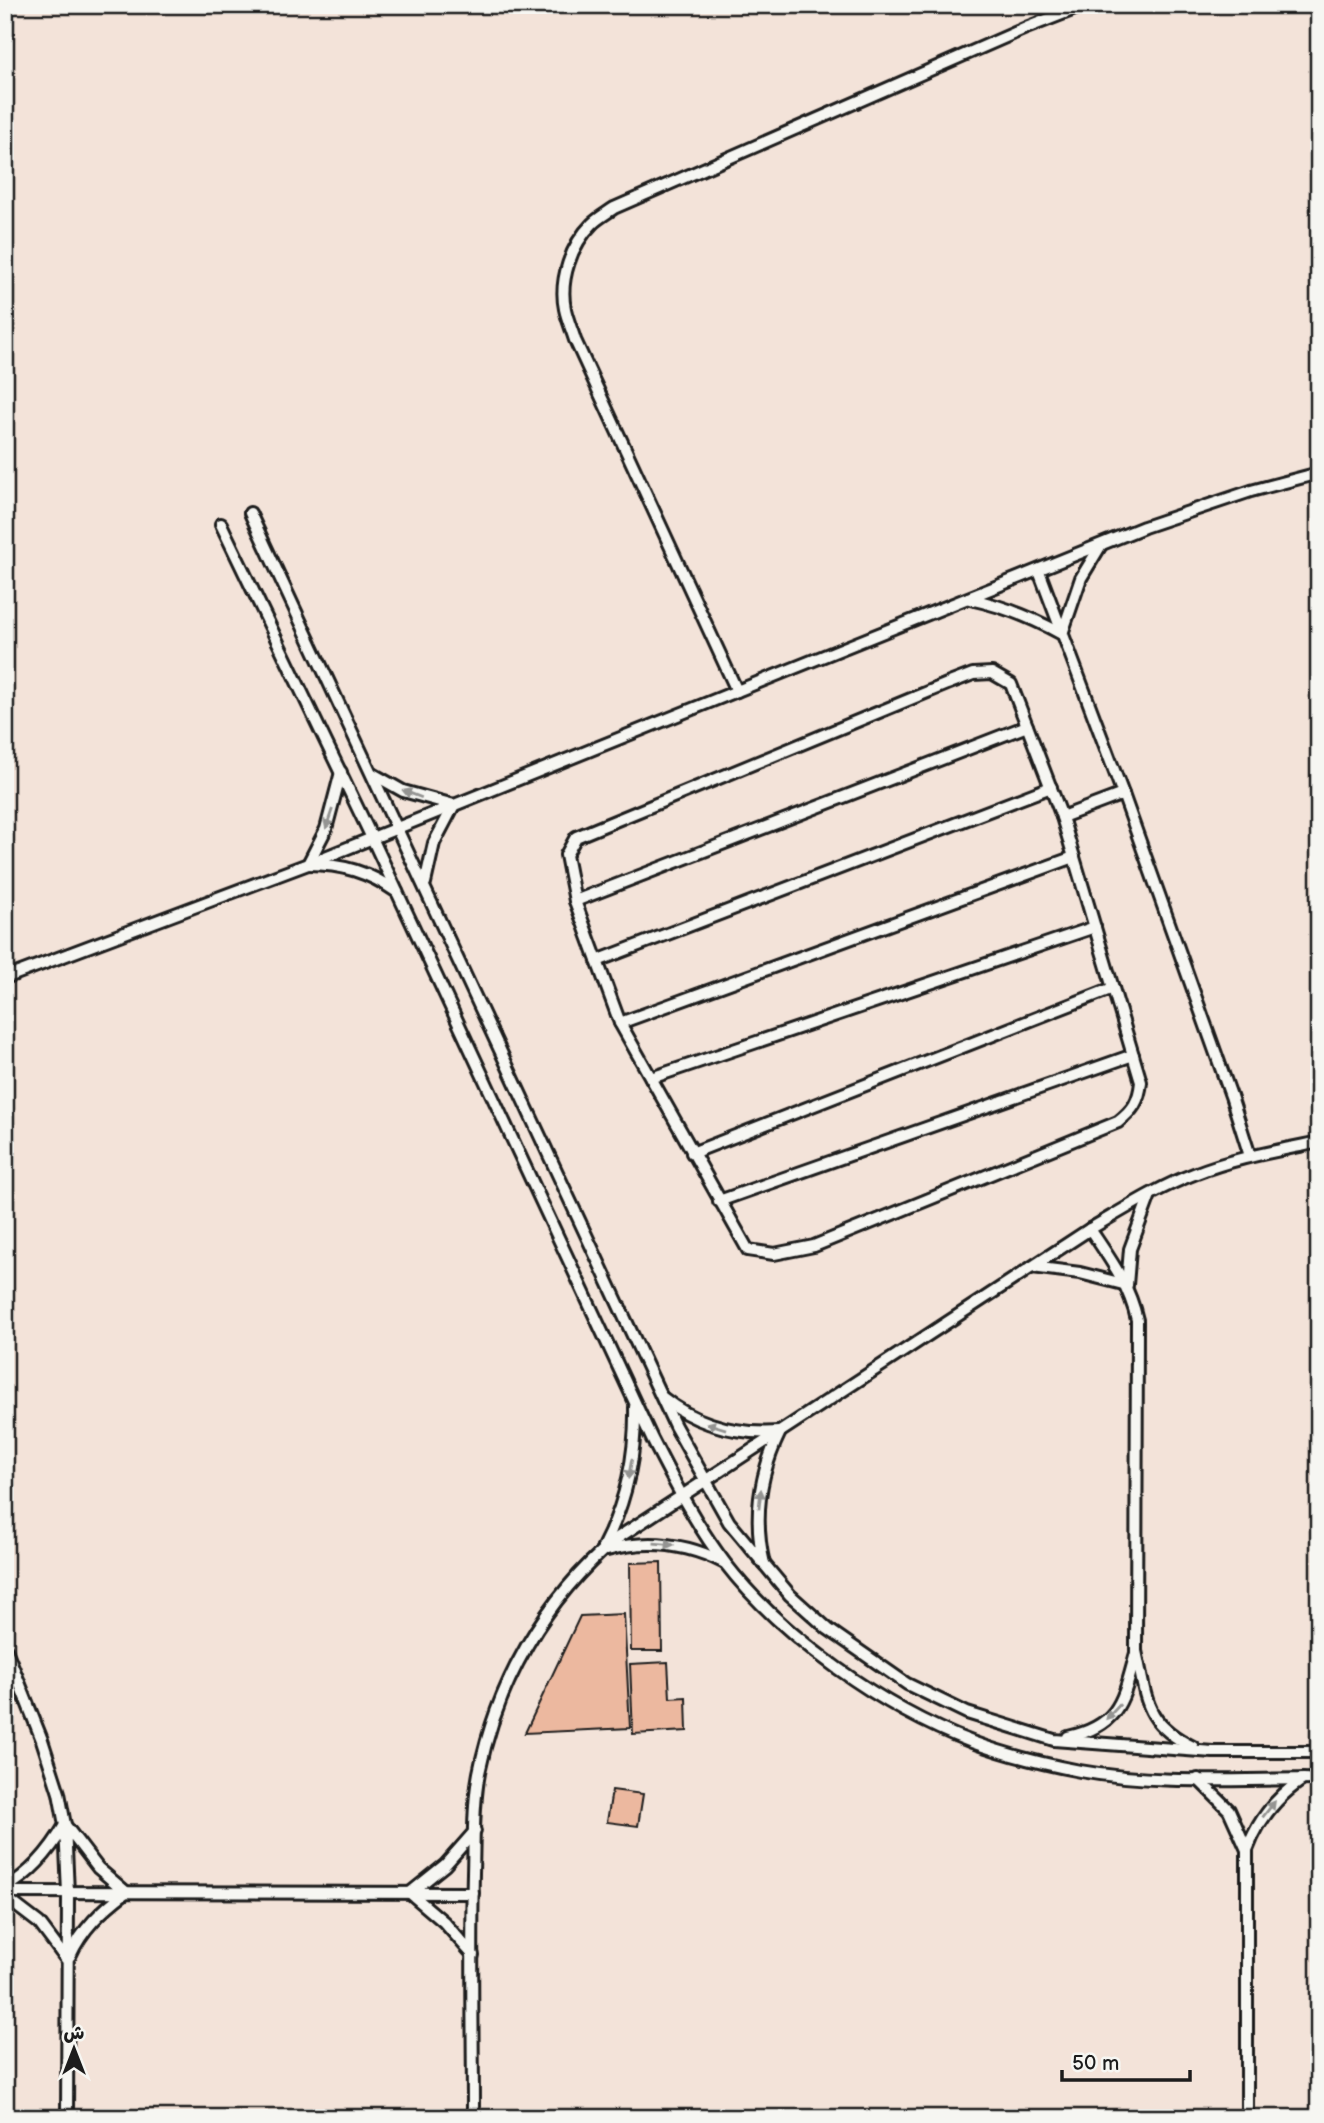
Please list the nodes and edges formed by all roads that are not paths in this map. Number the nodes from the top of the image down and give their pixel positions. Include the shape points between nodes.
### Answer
1 (1084, 5) edge
2 (1319, 473) edge
3 (250, 513) dead end
4 (222, 524) dead end
5 (1101, 544) junction
6 (1039, 571) junction
7 (970, 599) junction
8 (1062, 634) junction
9 (737, 691) junction
10 (1027, 726) junction
11 (341, 772) junction
12 (373, 774) junction
13 (1051, 788) junction
14 (1123, 794) junction
15 (454, 805) junction
16 (1062, 817) junction
17 (398, 828) junction
18 (372, 838) junction
19 (1074, 857) junction
20 (308, 864) junction
21 (425, 886) junction
22 (398, 893) junction
23 (575, 901) junction
24 (1095, 927) junction
25 (597, 961) junction
26 (5, 978) edge
27 (1113, 988) junction
28 (620, 1023) junction
29 (1133, 1055) junction
30 (651, 1078) junction
31 (1319, 1142) edge
32 (692, 1153) junction
33 (1250, 1156) junction
34 (1150, 1195) junction
35 (719, 1201) junction
36 (1090, 1229) junction
37 (1032, 1267) junction
38 (1126, 1285) junction
39 (661, 1396) junction
40 (635, 1401) junction
41 (779, 1432) junction
42 (705, 1482) junction
43 (681, 1496) junction
44 (600, 1552) junction
45 (725, 1563) junction
46 (764, 1566) junction
47 (5, 1647) edge
48 (1136, 1651) junction
49 (1054, 1740) junction
50 (1202, 1751) junction
51 (1319, 1752) edge
52 (1198, 1779) junction
53 (1304, 1779) junction
54 (1319, 1779) edge
55 (65, 1825) junction
56 (475, 1831) junction
57 (1247, 1850) junction
58 (126, 1892) junction
59 (5, 1893) edge
60 (68, 1893) junction
61 (410, 1893) junction
62 (473, 1893) junction
63 (473, 1955) junction
64 (67, 1961) junction
65 (67, 2118) edge
66 (473, 2118) edge
67 (1247, 2118) edge

1 - 9 lane via 614,208 579,239 565,281 565,308 575,340
2 - 5 lane via 1197,508
3 - 12 lane
4 - 11 lane
5 - 6 lane
5 - 8 lane via 1081,578
6 - 7 lane
6 - 8 lane
7 - 8 lane via 1024,615
7 - 9 lane
8 - 14 lane
9 - 15 lane
10 - 13 lane
10 - 23 lane
10 - 23 lane via 1011,684 992,673 973,674 947,684 576,837 566,855
11 - 18 lane
11 -> 20 lane via 326,829
15 -> 12 lane via 403,791
12 - 17 lane
13 - 16 lane
13 - 25 lane
14 - 16 lane
14 - 33 lane
15 - 17 lane
15 - 21 lane via 434,843
16 - 19 lane
17 - 18 lane
17 - 21 lane
18 - 20 lane
18 - 22 lane
19 - 24 lane
19 - 28 lane
20 - 22 lane via 358,871
20 - 26 lane
21 - 39 lane
22 - 40 lane
23 - 25 lane
24 - 27 lane
24 - 30 lane
25 - 28 lane
27 - 29 lane
27 - 32 lane
28 - 30 lane
29 - 35 lane
29 - 35 lane via 1141,1082 1139,1099 1118,1122 814,1246 774,1254 748,1250
30 - 32 lane
31 - 33 lane
32 - 35 lane
33 - 34 lane via 1194,1174
34 - 36 lane
34 - 38 lane via 1130,1249
36 - 37 lane
36 - 38 lane
37 - 38 lane
37 - 41 lane
38 - 48 lane via 1138,1339
41 -> 39 lane via 719,1427 688,1415
39 - 42 lane
40 - 43 lane
40 -> 44 lane via 628,1479
41 - 42 lane
46 -> 41 lane via 758,1507 765,1469
42 - 43 lane
42 - 46 lane
43 - 44 lane
43 - 45 lane
44 -> 45 lane via 636,1544 673,1545
44 - 56 lane via 557,1600 506,1684 479,1775
45 - 52 lane via 763,1606 818,1654 873,1692 937,1727 1009,1754 1081,1771
46 - 49 lane via 828,1629 907,1684 967,1713
47 - 55 lane via 54,1774
48 -> 49 lane via 1123,1701 1110,1716 1088,1731
48 - 50 lane via 1158,1724
49 - 50 lane
50 - 51 lane
52 - 53 lane
52 - 57 lane via 1229,1810
53 - 54 lane
57 -> 53 lane via 1269,1809
55 - 58 lane via 92,1862
55 - 59 lane via 43,1858
55 - 60 lane
56 - 61 lane via 445,1865
56 - 62 lane
57 - 67 lane
58 - 60 lane
58 - 61 lane
58 - 64 lane via 91,1922
59 - 60 lane
59 - 64 lane via 39,1923
60 - 64 lane
61 - 62 lane
61 - 63 lane
62 - 63 lane
63 - 66 lane
64 - 65 lane

